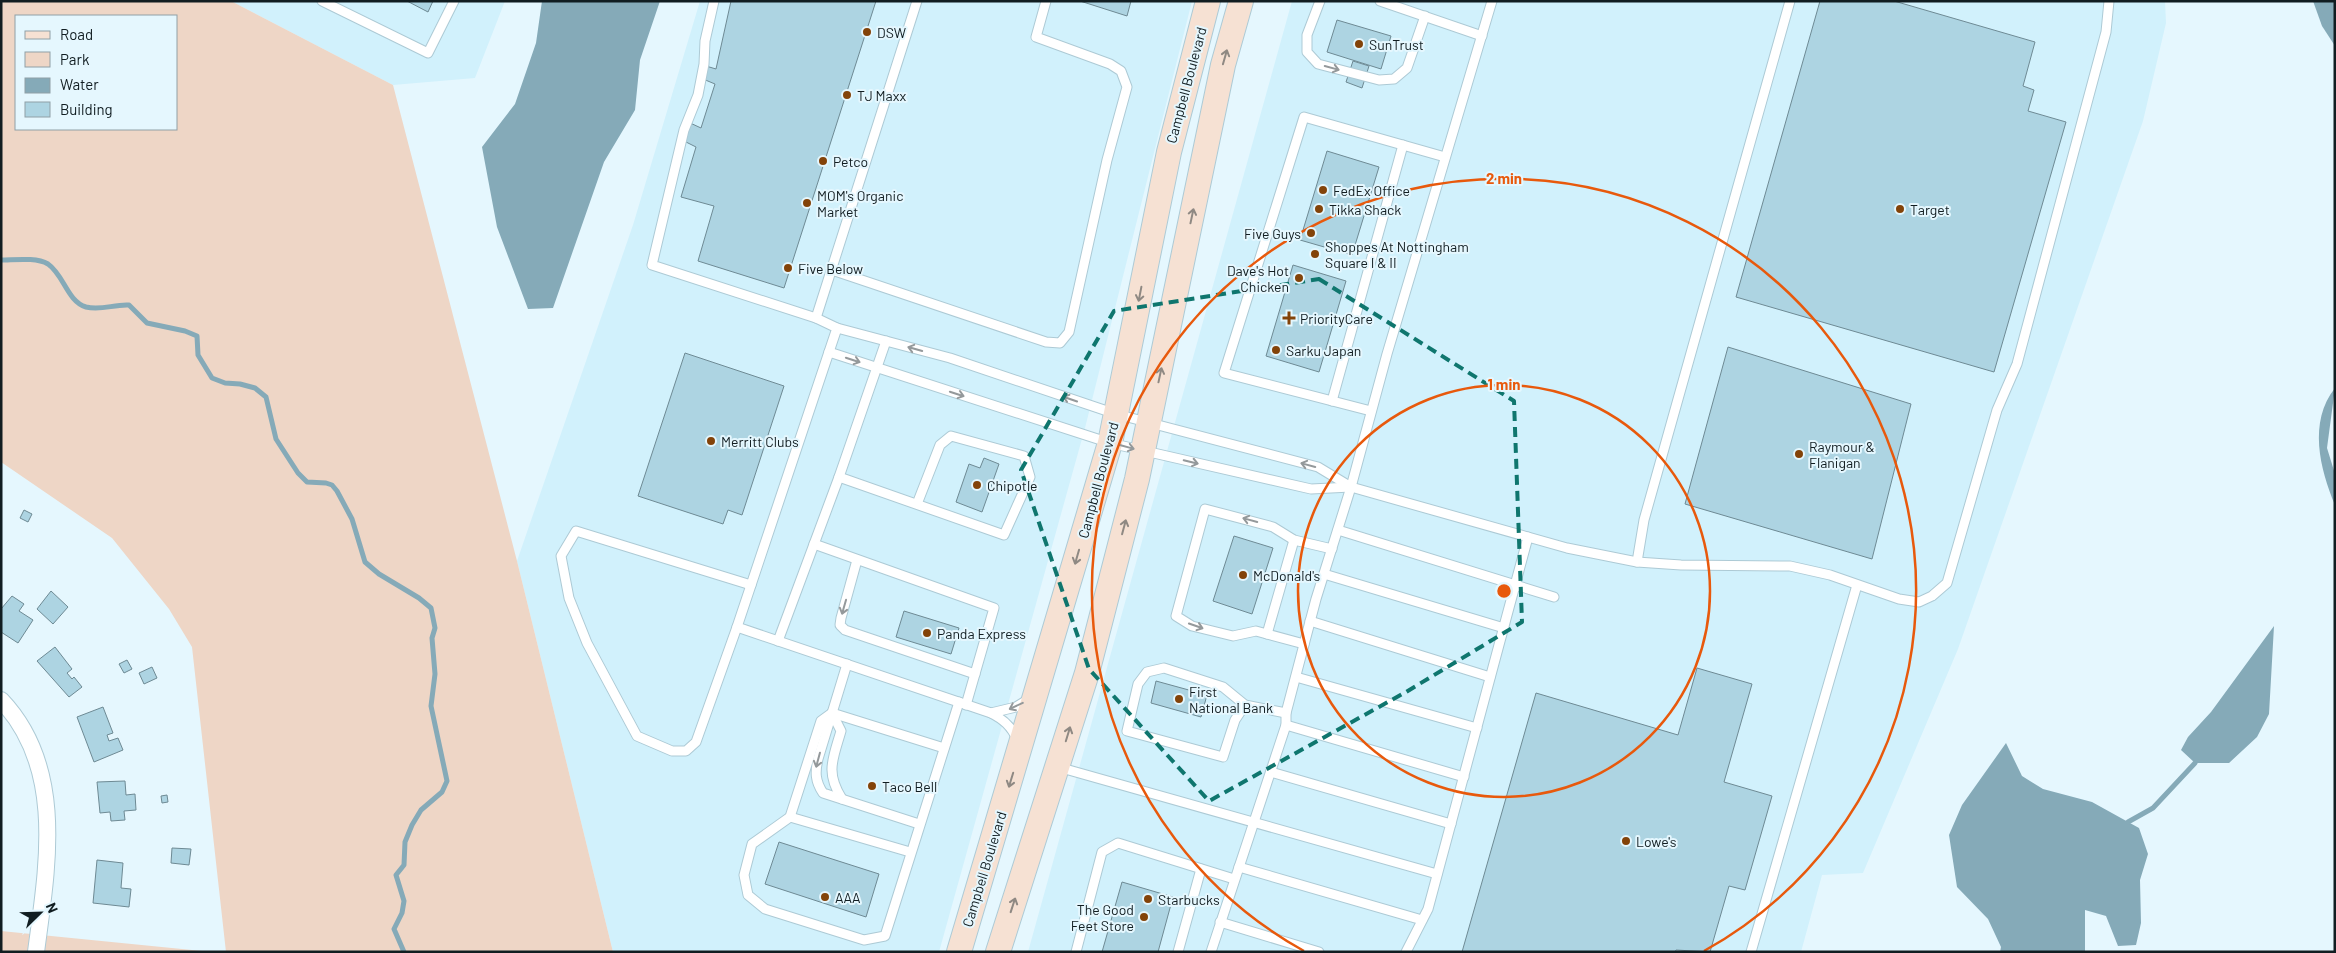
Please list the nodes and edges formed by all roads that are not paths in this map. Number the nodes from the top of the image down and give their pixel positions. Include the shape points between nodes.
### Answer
1 (322, 1) edge
2 (454, 1) edge
3 (714, 1) edge
4 (917, 1) edge
5 (1046, 1) edge
6 (1208, 1) edge
7 (1242, 1) edge
8 (1320, 1) edge
9 (1380, 1) edge
10 (1492, 1) edge
11 (1790, 1) edge
12 (2110, 1) edge
13 (1425, 16) junction
14 (1482, 36) junction
15 (1403, 145) junction
16 (1445, 157) junction
17 (832, 270) junction
18 (816, 318) junction
19 (837, 328) junction
20 (886, 340) junction
21 (829, 352) junction
22 (878, 368) junction
23 (1332, 401) junction
24 (1371, 411) junction
25 (1116, 414) junction
26 (1150, 423) junction
27 (1110, 443) junction
28 (1144, 452) junction
29 (839, 477) junction
30 (1351, 487) junction
31 (917, 504) junction
32 (1338, 530) junction
33 (1528, 537) junction
34 (1294, 540) junction
35 (814, 544) junction
36 (1332, 549) junction
37 (857, 560) junction
38 (1637, 562) junction
39 (1324, 574) junction
40 (751, 585) junction
41 (1516, 585) junction
42 (1858, 585) junction
43 (1554, 598) dead end
44 (1310, 621) junction
45 (737, 627) junction
46 (1504, 628) junction
47 (1267, 634) junction
48 (778, 641) junction
49 (1304, 644) junction
50 (847, 664) junction
51 (975, 674) junction
52 (1296, 677) junction
53 (1490, 677) junction
54 (1037, 692) junction
55 (1, 700) edge
56 (962, 703) junction
57 (1245, 705) junction
58 (832, 713) junction
59 (991, 713) junction
60 (1286, 713) junction
61 (1286, 725) junction
62 (1477, 728) junction
63 (944, 748) junction
64 (1020, 749) junction
65 (1058, 767) junction
66 (1271, 772) junction
67 (1464, 777) junction
68 (842, 799) junction
69 (790, 817) junction
70 (1254, 823) junction
71 (919, 824) junction
72 (1450, 824) junction
73 (910, 852) junction
74 (1238, 867) junction
75 (1201, 869) junction
76 (1437, 874) junction
77 (1234, 879) junction
78 (1422, 920) junction
79 (1220, 922) junction
80 (36, 952) edge
81 (959, 952) edge
82 (998, 952) edge
83 (1076, 952) edge
84 (1178, 952) edge
85 (1211, 952) edge
86 (1318, 952) edge
87 (1406, 952) edge
88 (1751, 952) edge

1 - 2 lane via 428,53
3 - 18 lane via 698,95 684,130 652,265
4 - 17 lane
5 - 17 lane via 1036,36 1110,64 1121,71 1127,87 1107,160 1069,332 1060,343 1046,342
6 -> 25 main road, Campbell Boulevard via 1168,152
26 -> 7 main road via 1223,65
8 -> 13 lane via 1306,35 1307,52 1318,64 1379,80 1394,79 1407,68
9 - 13 lane
10 - 14 lane
11 - 38 lane via 1644,520
12 - 42 lane via 2106,32 2017,364 1997,410 1947,583 1932,596 1918,602
13 - 14 lane
14 - 16 lane
15 - 16 lane
15 - 23 lane
15 - 23 lane via 1304,117 1224,373
16 - 24 lane
17 - 18 lane
18 - 19 lane
19 - 20 lane
19 - 21 lane
20 - 22 lane
25 -> 20 lane
21 -> 22 lane
21 - 40 lane
22 -> 27 lane
22 - 29 lane
23 - 24 lane
24 - 30 lane
25 - 26 lane
25 - 27 main road, Campbell Boulevard
26 - 28 main road
30 -> 26 lane via 1318,467
27 -> 28 lane
27 -> 54 main road, Campbell Boulevard
28 -> 30 lane via 1312,489
65 -> 28 main road via 1087,672
29 - 31 lane
29 - 35 lane
30 - 32 lane
30 - 33 lane
31 - 31 lane via 1004,535 1030,476 1024,456 952,436 940,445
32 - 36 lane
32 - 41 lane
33 - 38 lane
33 - 41 lane
34 - 36 lane
34 - 47 lane
34 -> 47 lane via 1273,527 1206,509 1176,616 1192,626 1233,636 1256,631
35 - 37 lane
35 - 48 lane
36 - 39 lane
37 -> 51 lane via 841,618 840,625 845,630
37 - 51 lane via 994,608
38 - 42 lane via 1790,566
39 - 44 lane
39 - 46 lane
40 - 45 lane
40 - 45 lane via 576,530 561,556 569,598 587,643 637,736 672,751 686,750 696,742
41 - 43 lane
41 - 46 lane
42 - 88 lane
44 - 49 lane
44 - 53 lane
45 - 48 lane
46 - 53 lane
47 - 49 lane
48 - 50 lane
49 - 52 lane
50 - 56 lane
50 - 58 lane
51 - 56 lane
52 - 60 lane
52 - 62 lane
53 - 62 lane
54 -> 59 lane via 1016,708
54 - 64 main road, Campbell Boulevard
55 - 80 street via 21,727 44,783 47,848
56 - 59 lane
56 - 63 lane
57 - 57 lane via 1223,686 1164,668 1147,672 1138,684 1127,731 1222,757 1235,720
57 - 60 lane
58 - 63 lane
58 - 68 lane via 842,731 831,767 831,778
58 -> 68 lane via 815,773 817,785 823,793
58 - 69 lane via 821,721
59 - 64 lane via 1012,729
60 - 61 lane
61 - 66 lane
61 - 67 lane
62 - 67 lane
63 - 71 lane
64 -> 81 main road, Campbell Boulevard
65 - 70 lane
82 -> 65 main road
66 - 70 lane
66 - 72 lane
67 - 72 lane
68 - 71 lane
69 - 73 lane
69 - 73 lane via 752,844 744,875 748,895 765,910 864,940 885,936
70 - 74 lane
70 - 76 lane
71 - 73 lane
72 - 76 lane
74 - 77 lane
74 - 78 lane
75 - 77 lane
75 - 83 lane via 1118,843 1102,852
75 - 84 lane
76 - 78 lane
77 - 79 lane
78 - 87 lane
79 - 85 lane
79 - 86 lane

